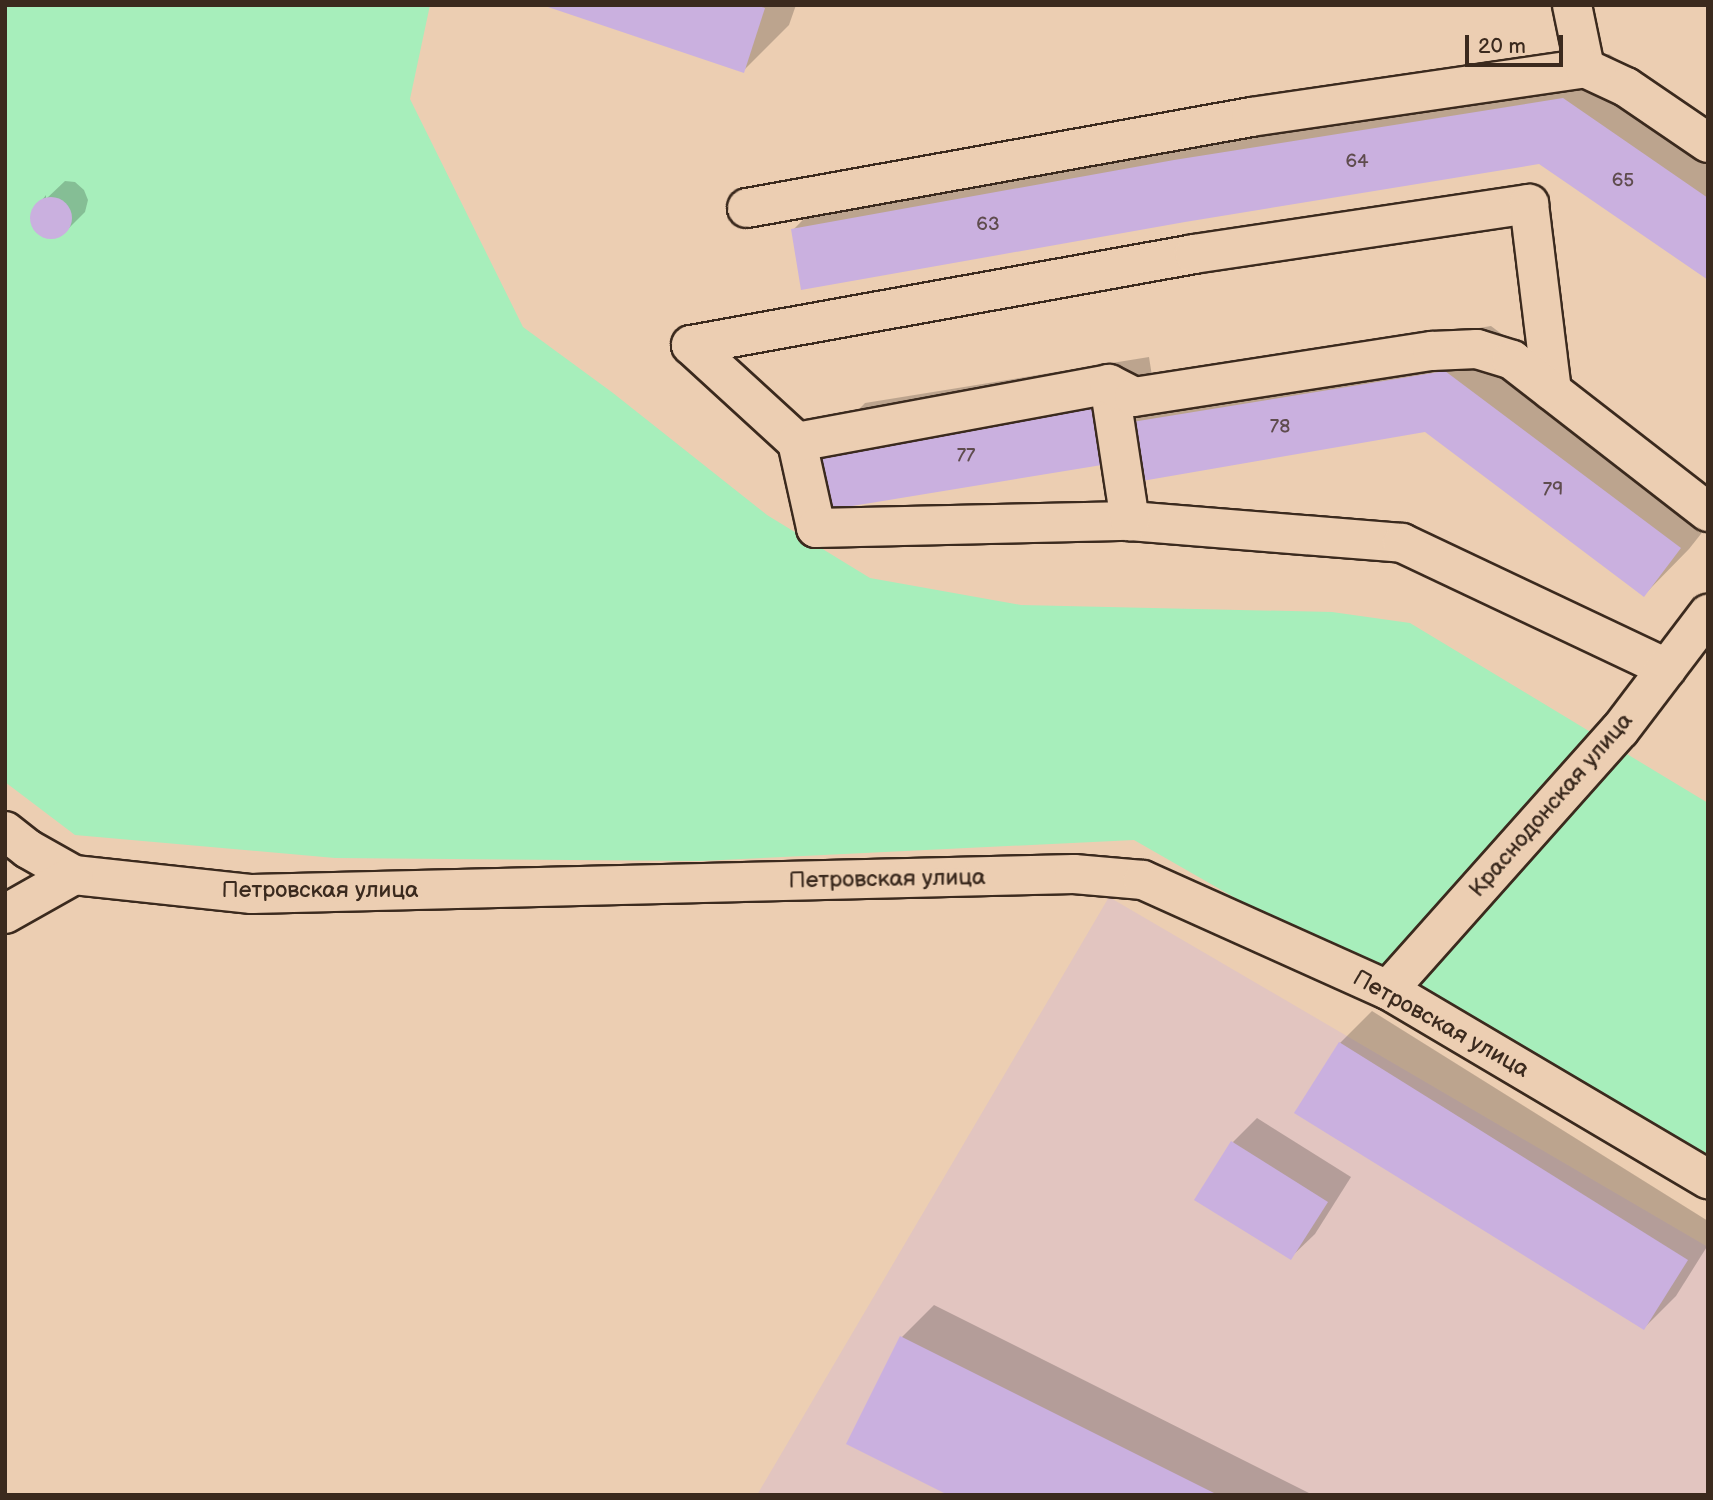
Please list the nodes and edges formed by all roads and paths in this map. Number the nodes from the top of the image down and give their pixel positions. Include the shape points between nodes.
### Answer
1 (1572, 5) edge
2 (1585, 68) junction
3 (1708, 143) edge
4 (747, 208) dead end
5 (1109, 384) junction
6 (1552, 391) junction
7 (797, 442) junction
8 (1708, 512) edge
9 (1130, 521) junction
10 (1708, 614) edge
11 (1667, 668) junction
12 (5, 831) edge
13 (74, 875) junction
14 (5, 914) edge
15 (1388, 990) junction
16 (1708, 1178) edge

1 - 2 street
2 - 3 street via 1626,87
2 - 4 street via 1251,117
5 - 6 street via 1134,397 1432,351 1477,349 1511,360
5 - 7 street
5 - 9 street
6 - 7 street via 1529,204 1194,254 691,345
6 - 8 street
7 - 9 street via 816,528
9 - 11 street via 1402,543
10 - 11 street, Краснодонская улица
11 - 15 street, Краснодонская улица via 1620,730
12 - 13 street, Петровская улица
13 - 14 street
13 - 15 street, Петровская улица via 252,894 1074,874 1143,880
15 - 16 street, Петровская улица

